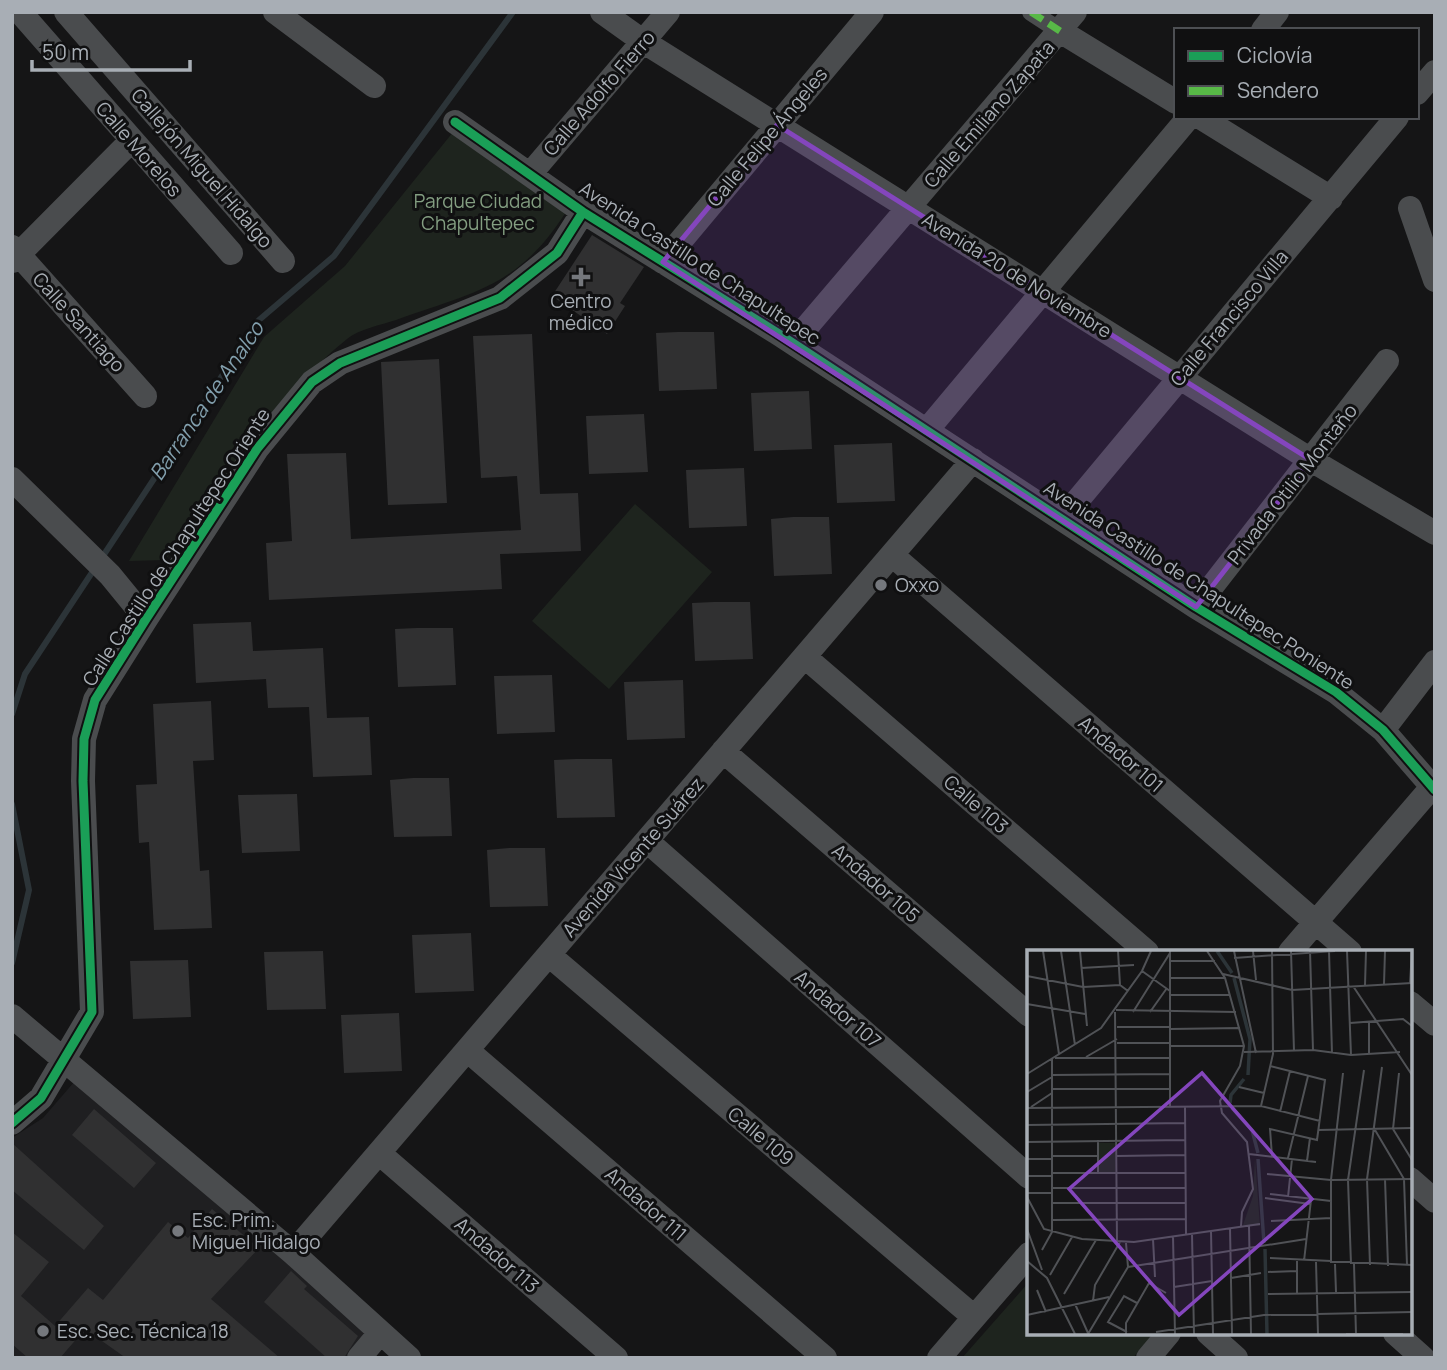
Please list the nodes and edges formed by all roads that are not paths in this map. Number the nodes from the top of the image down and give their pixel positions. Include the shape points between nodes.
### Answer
1 (20, 12) edge
2 (66, 12) edge
3 (275, 12) edge
4 (602, 12) edge
5 (668, 12) edge
6 (872, 12) edge
7 (1031, 12) edge
8 (1277, 12) edge
9 (1068, 21) edge
10 (1264, 28) edge
11 (644, 42) junction
12 (1435, 72) edge
13 (374, 86) dead end
14 (1419, 91) edge
15 (1174, 100) edge
16 (1187, 119) edge
17 (1203, 119) edge
18 (1395, 119) edge
19 (455, 122) dead end
20 (777, 125) junction
21 (132, 140) junction
22 (531, 173) junction
23 (1331, 198) junction
24 (908, 208) junction
25 (1410, 208) dead end
26 (583, 212) junction
27 (231, 253) dead end
28 (14, 254) edge
29 (1431, 254) edge
30 (283, 261) dead end
31 (663, 262) junction
32 (1435, 280) edge
33 (1044, 292) junction
34 (793, 343) junction
35 (1387, 360) dead end
36 (1179, 377) junction
37 (145, 396) dead end
38 (927, 430) junction
39 (973, 460) junction
40 (1311, 460) junction
41 (13, 482) edge
42 (1062, 519) junction
43 (1435, 533) edge
44 (892, 555) junction
45 (1196, 607) junction
46 (146, 619) junction
47 (804, 657) junction
48 (1435, 662) edge
49 (1383, 730) junction
50 (723, 751) junction
51 (1430, 779) edge
52 (647, 841) junction
53 (1315, 922) junction
54 (1145, 950) edge
55 (1292, 950) edge
56 (1348, 950) edge
57 (549, 955) junction
58 (1412, 1005) edge
59 (1027, 1013) edge
60 (15, 1019) edge
61 (1435, 1024) edge
62 (467, 1051) junction
63 (64, 1059) junction
64 (12, 1123) edge
65 (379, 1153) junction
66 (1027, 1175) edge
67 (1412, 1182) edge
68 (1435, 1201) edge
69 (293, 1253) junction
70 (1027, 1256) edge
71 (974, 1317) junction
72 (380, 1333) junction
73 (1167, 1335) edge
74 (1210, 1335) edge
75 (1397, 1335) edge
76 (359, 1358) edge
77 (409, 1358) edge
78 (616, 1358) edge
79 (825, 1358) edge
80 (939, 1358) edge
81 (1148, 1358) edge
82 (1236, 1358) edge
83 (1423, 1358) edge

1 - 21 street, Calle Morelos
2 - 30 street, Callejón Miguel Hidalgo
3 - 13 street
4 - 11 street, Avenida 20 de Noviembre
5 - 11 street, Calle Adolfo Fierro
6 - 20 street, Calle Felipe Ángeles
7 - 9 street
8 - 10 street
9 - 15 street
9 - 24 street, Calle Emiliano Zapata
11 - 20 street, Avenida 20 de Noviembre
11 - 22 street, Calle Adolfo Fierro
12 - 14 street
16 - 33 street
17 - 23 street
18 - 23 street, Calle Francisco Villa
19 - 22 street, Avenida Castillo de Chapultepec
20 - 24 street, Avenida 20 de Noviembre
20 - 31 street, Calle Felipe Ángeles
21 - 27 street, Calle Morelos
21 - 28 street
22 - 26 street, Avenida Castillo de Chapultepec
23 - 36 street, Calle Francisco Villa
24 - 33 street, Avenida 20 de Noviembre
24 - 34 street, Calle Emiliano Zapata
25 - 29 street
26 - 31 street, Avenida Castillo de Chapultepec
26 - 46 street, Calle Castillo de Chapultepec Oriente via 557,253 500,298 340,363 312,382 257,449
28 - 37 street, Calle Santiago
29 - 32 street
31 - 34 street, Avenida Castillo de Chapultepec
33 - 36 street, Avenida 20 de Noviembre
33 - 38 street
34 - 38 street, Avenida Castillo de Chapultepec
35 - 40 street, Privada Otilio Montaño
36 - 40 street, Avenida 20 de Noviembre
36 - 42 street, Calle Francisco Villa
38 - 39 street, Avenida Castillo de Chapultepec Poniente
39 - 42 street, Avenida Castillo de Chapultepec Poniente
39 - 44 street, Avenida Vicente Suárez
40 - 43 street, Avenida 20 de Noviembre
40 - 45 street, Privada Otilio Montaño
41 - 46 street via 110,575
42 - 45 street, Avenida Castillo de Chapultepec Poniente
44 - 47 street, Avenida Vicente Suárez
44 - 53 street, Andador 101
45 - 49 street, Avenida Castillo de Chapultepec Poniente via 1336,692
46 - 63 street, Calle Castillo de Chapultepec Oriente via 95,700 84,739 92,1012
47 - 50 street, Avenida Vicente Suárez
47 - 54 street, Calle 103
48 - 49 street
49 - 51 street, Avenida Castillo de Chapultepec Poniente
50 - 52 street, Avenida Vicente Suárez
50 - 59 street, Andador 105
51 - 53 street
52 - 57 street, Avenida Vicente Suárez
52 - 66 street, Andador 107
53 - 55 street
53 - 56 street, Andador 101
57 - 62 street, Avenida Vicente Suárez
57 - 71 street, Calle 109
58 - 61 street
60 - 63 street
62 - 65 street, Avenida Vicente Suárez
62 - 79 street, Andador 111
63 - 64 street, Calle Castillo de Chapultepec Oriente via 41,1098
63 - 69 street
65 - 69 street, Avenida Vicente Suárez
65 - 78 street, Andador 113
67 - 68 street
69 - 72 street
70 - 71 street
71 - 80 street
72 - 76 street
72 - 77 street
73 - 81 street
74 - 82 street
75 - 83 street

